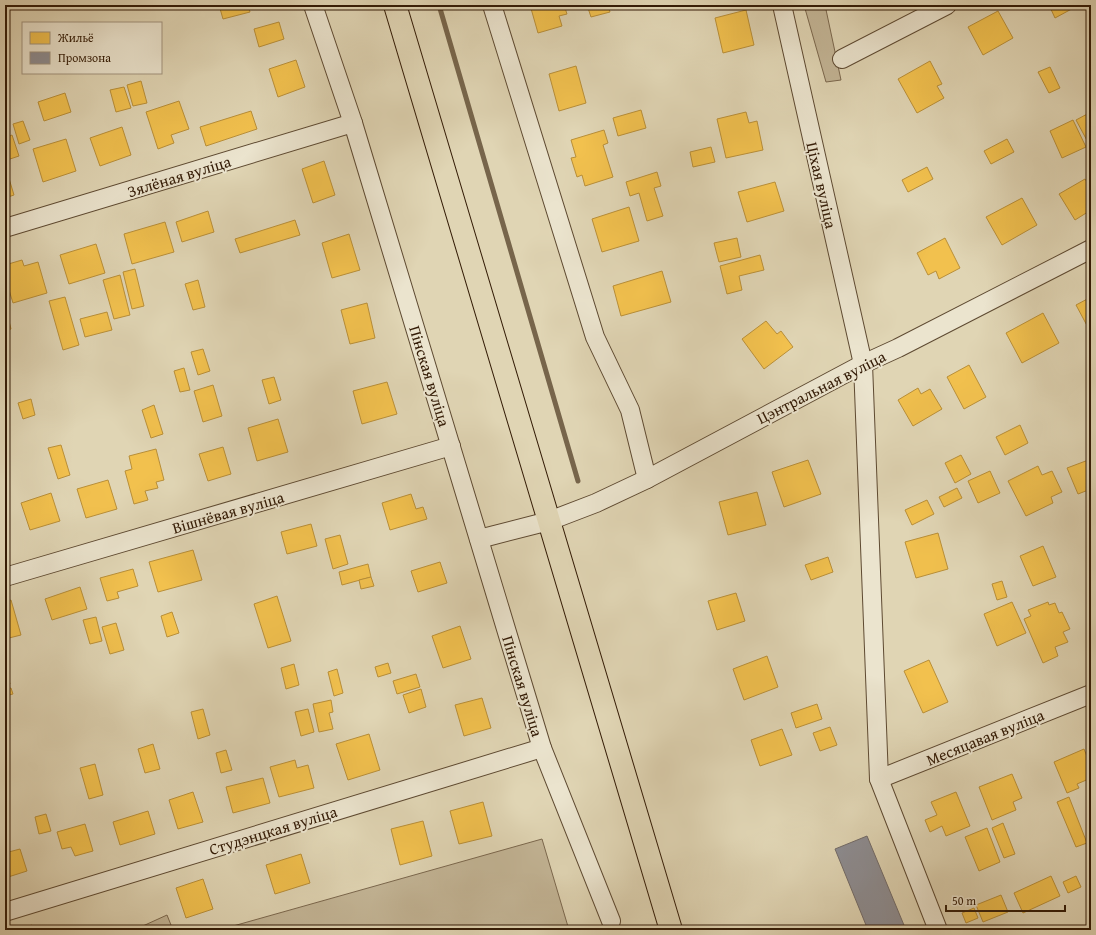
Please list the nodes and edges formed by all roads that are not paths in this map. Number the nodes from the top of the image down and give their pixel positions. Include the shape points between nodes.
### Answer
1 (313, 5) edge
2 (395, 5) edge
3 (492, 5) edge
4 (782, 5) edge
5 (947, 5) edge
6 (842, 59) dead end
7 (353, 123) junction
8 (5, 228) edge
9 (1091, 249) edge
10 (863, 364) junction
11 (451, 446) junction
12 (647, 479) junction
13 (549, 521) junction
14 (479, 539) junction
15 (5, 578) edge
16 (1091, 694) edge
17 (542, 748) junction
18 (879, 779) junction
19 (5, 912) edge
20 (611, 921) dead end
21 (670, 930) edge
22 (938, 930) edge

1 - 7 street, Пінская вуліца
2 - 13 main road
3 - 12 street via 595,337 630,410
4 - 10 street, Ціхая вуліца
5 - 6 street
7 - 8 street, Зялёная вуліца
7 - 11 street, Пінская вуліца
9 - 10 street, Цэнтральная вуліца
10 - 12 street, Цэнтральная вуліца
10 - 18 street, Ціхая вуліца
11 - 14 street, Пінская вуліца
11 - 15 street, Вішнёвая вуліца
12 - 13 street, Цэнтральная вуліца
13 - 14 street, Цэнтральная вуліца
13 - 21 main road
14 - 17 street, Пінская вуліца
16 - 18 street, Месяцавая вуліца
17 - 19 street, Студэнцкая вуліца
17 - 20 street, Пінская вуліца
18 - 22 street, Ціхая вуліца

